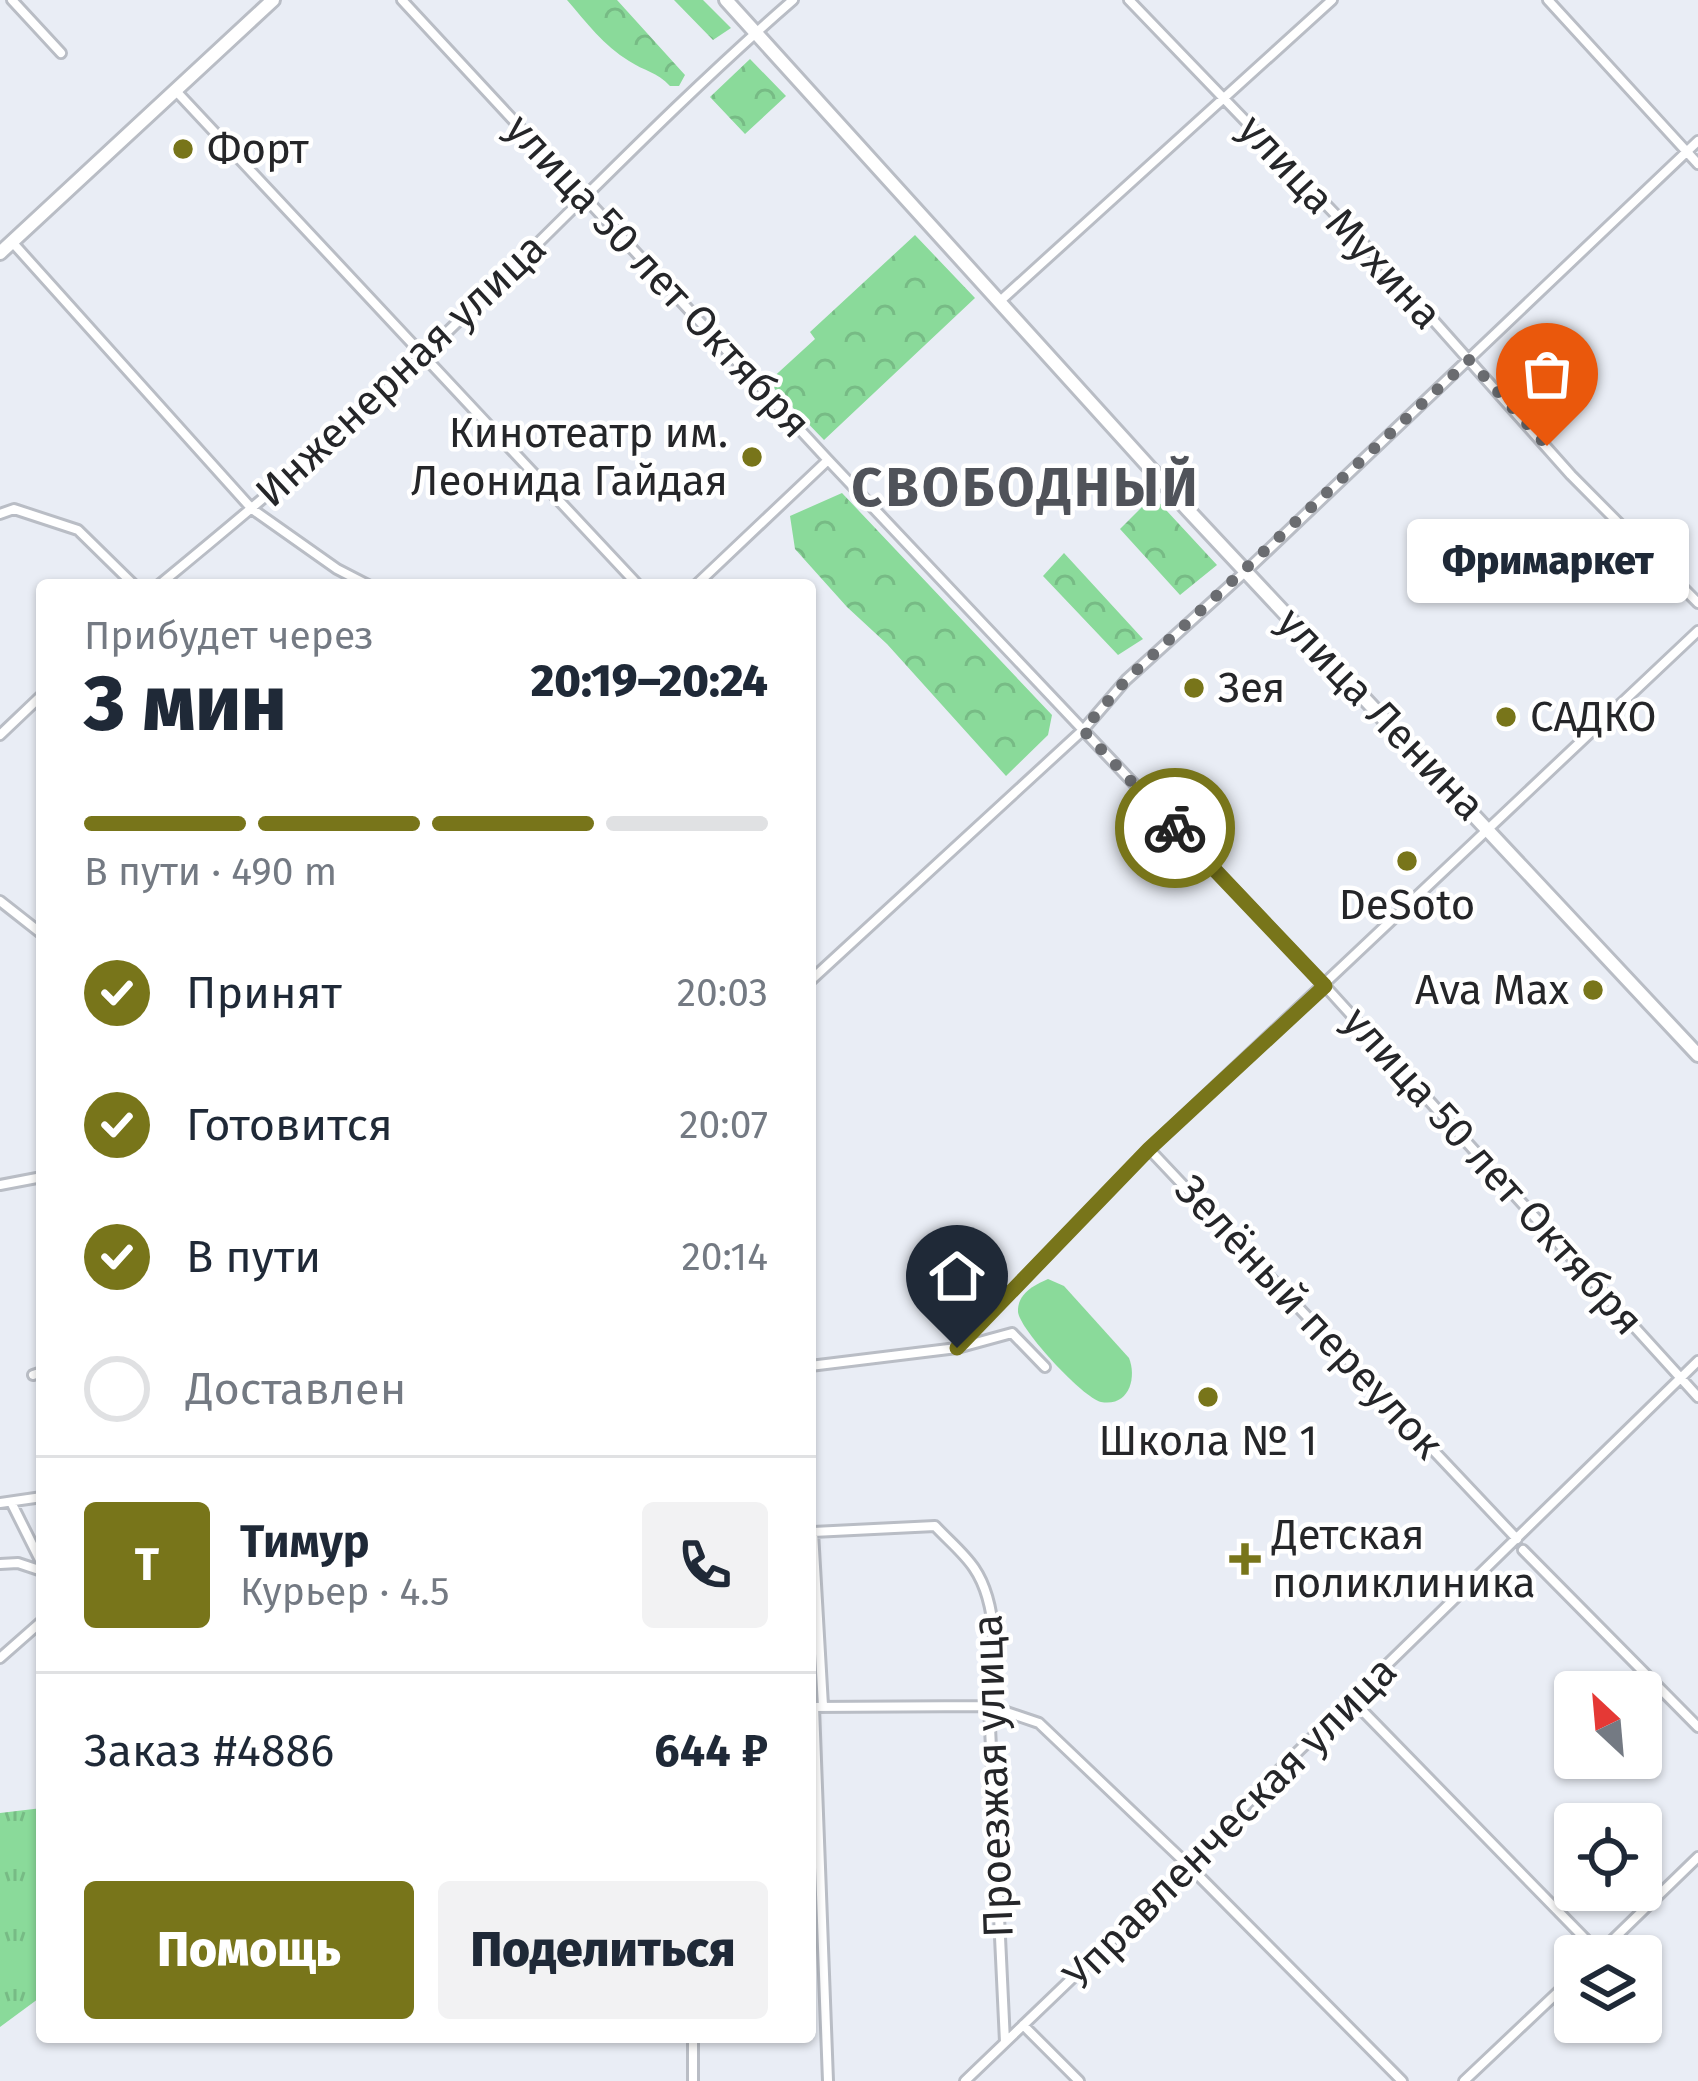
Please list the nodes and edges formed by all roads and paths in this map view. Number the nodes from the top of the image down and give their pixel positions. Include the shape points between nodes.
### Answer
1 (12, 0) edge
2 (273, 0) edge
3 (402, 0) edge
4 (726, 0) edge
5 (794, 0) edge
6 (1129, 0) edge
7 (1332, 0) edge
8 (1548, 0) edge
9 (757, 32) junction
10 (61, 53) dead end
11 (175, 91) junction
12 (1225, 100) junction
13 (1698, 141) edge
14 (1687, 152) junction
15 (1698, 164) edge
16 (586, 196) junction
17 (12, 243) junction
18 (0, 254) edge
19 (998, 303) junction
20 (422, 357) junction
21 (1469, 360) junction
22 (828, 460) junction
23 (252, 509) junction
24 (0, 514) edge
25 (1245, 572) junction
26 (128, 579) edge
27 (166, 579) edge
28 (357, 579) edge
29 (632, 579) edge
30 (702, 579) edge
31 (1698, 603) edge
32 (1698, 631) edge
33 (36, 701) edge
34 (1083, 730) junction
35 (0, 735) edge
36 (1489, 828) junction
37 (0, 901) edge
38 (36, 929) edge
39 (816, 975) edge
40 (1325, 986) junction
41 (1698, 1054) edge
42 (1149, 1149) junction
43 (36, 1178) edge
44 (0, 1185) edge
45 (957, 1348) junction
46 (1698, 1361) edge
47 (816, 1365) edge
48 (1045, 1367) dead end
49 (1680, 1378) junction
50 (1698, 1396) edge
51 (36, 1498) edge
52 (11, 1502) junction
53 (0, 1503) edge
54 (816, 1532) edge
55 (1517, 1539) junction
56 (1523, 1550) dead end
57 (36, 1554) edge
58 (0, 1564) edge
59 (36, 1566) edge
60 (36, 1628) edge
61 (0, 1658) edge
62 (1353, 1701) junction
63 (988, 1706) junction
64 (816, 1707) edge
65 (1698, 1727) edge
66 (1698, 1857) edge
67 (1189, 1866) junction
68 (1579, 1935) edge
69 (1617, 1935) edge
70 (1554, 1996) edge
71 (1023, 2025) junction
72 (1005, 2042) junction
73 (693, 2043) edge
74 (693, 2081) edge
75 (828, 2081) edge
76 (965, 2081) edge
77 (1079, 2081) edge
78 (1402, 2081) edge
79 (1464, 2081) edge

1 - 10 street
2 - 11 main road
3 - 16 street, улица 50 лет Октября
4 - 9 main road, улица Ленина
5 - 9 street, Инженерная улица
6 - 12 street, улица Мухина
7 - 12 street
8 - 14 street
9 - 16 street, Инженерная улица
9 - 19 main road, улица Ленина
11 - 17 main road
11 - 20 street
12 - 19 street
12 - 21 street, улица Мухина
13 - 14 street
14 - 15 street
14 - 21 street
16 - 20 street, Инженерная улица
16 - 22 street, улица 50 лет Октября
17 - 18 main road
17 - 23 street
19 - 25 main road, улица Ленина
20 - 23 street, Инженерная улица
20 - 29 street
21 - 25 street
21 - 31 street, улица Мухина
22 - 30 street
22 - 34 street, улица 50 лет Октября
23 - 27 street, Инженерная улица
23 - 28 street
24 - 26 street via 14,509 78,530
25 - 34 street
25 - 36 main road, улица Ленина
32 - 36 street
33 - 35 street
34 - 39 street
34 - 40 street, улица 50 лет Октября
36 - 40 street
36 - 41 main road, улица Ленина
37 - 38 street
40 - 42 street
40 - 49 street, улица 50 лет Октября
42 - 45 street
42 - 55 street, Зелёный переулок
43 - 44 street
45 - 47 street
45 - 48 street via 1012,1334
46 - 49 street, Управленческая улица
49 - 50 street, улица 50 лет Октября
49 - 55 street, Управленческая улица
51 - 52 street
52 - 53 street
52 - 57 street
54 - 63 street, Проезжая улица via 935,1526 975,1569 988,1601
55 - 62 street, Управленческая улица
56 - 65 street
58 - 59 street
60 - 61 street
62 - 67 street, Управленческая улица
62 - 68 street
63 - 64 street
63 - 67 street via 1039,1723
63 - 72 street, Проезжая улица
64 - 75 street
66 - 69 street
67 - 71 street, Управленческая улица
67 - 78 street
70 - 79 street
71 - 72 street, Управленческая улица
71 - 77 street
72 - 76 street, Управленческая улица
73 - 74 street

